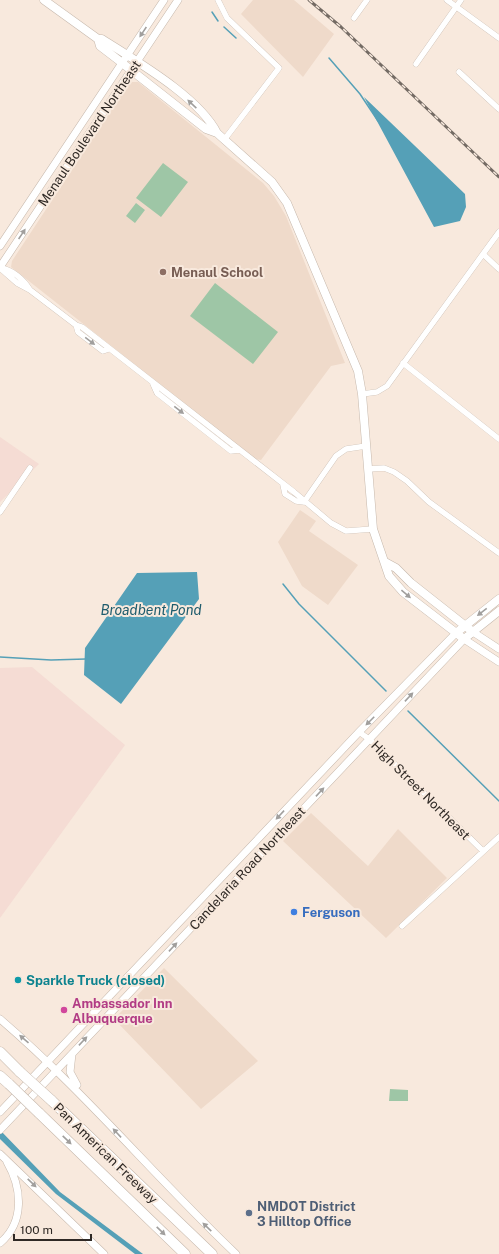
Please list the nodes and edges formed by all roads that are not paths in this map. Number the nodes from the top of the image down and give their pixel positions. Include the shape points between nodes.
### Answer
1 (44, 0) edge
2 (164, 0) edge
3 (178, 0) edge
4 (218, 0) edge
5 (367, 0) edge
6 (447, 0) edge
7 (461, 0) edge
8 (456, 7) junction
9 (354, 18) dead end
10 (499, 38) edge
11 (98, 39) junction
12 (127, 55) junction
13 (137, 62) junction
14 (122, 63) junction
15 (416, 64) dead end
16 (131, 70) junction
17 (459, 72) dead end
18 (499, 109) edge
19 (217, 134) junction
20 (72, 138) junction
21 (224, 140) junction
22 (82, 144) junction
23 (499, 232) edge
24 (0, 246) edge
25 (483, 254) junction
26 (0, 268) edge
27 (499, 269) edge
28 (403, 363) junction
29 (362, 394) junction
30 (499, 439) edge
31 (366, 446) junction
32 (30, 468) dead end
33 (368, 469) junction
34 (304, 502) junction
35 (0, 512) edge
36 (373, 529) junction
37 (499, 553) edge
38 (385, 562) junction
39 (499, 599) edge
40 (499, 611) edge
41 (465, 625) junction
42 (473, 632) junction
43 (456, 633) junction
44 (464, 639) junction
45 (499, 649) edge
46 (499, 662) edge
47 (359, 732) junction
48 (370, 739) junction
49 (499, 837) edge
50 (483, 851) junction
51 (402, 926) dead end
52 (0, 1019) edge
53 (0, 1052) edge
54 (73, 1053) junction
55 (47, 1061) junction
56 (57, 1070) junction
57 (0, 1076) edge
58 (2, 1110) edge
59 (106, 1121) junction
60 (0, 1130) edge
61 (2, 1155) edge
62 (0, 1244) edge
63 (104, 1254) edge
64 (185, 1254) edge
65 (212, 1254) edge
66 (236, 1254) edge

1 - 11 main road
2 -> 12 main road, Menaul Boulevard Northeast
3 - 13 main road, Menaul Boulevard Northeast
4 - 21 street via 227,18 279,68
5 - 9 street
6 - 8 street
7 - 8 street
8 - 10 street
8 - 15 street
11 - 12 main road
11 - 14 main road via 100,46
12 - 13 main road
12 - 14 main road, Menaul Boulevard Northeast
13 - 16 main road, Menaul Boulevard Northeast
19 -> 13 main road via 211,122 183,96
14 - 16 main road
14 - 20 main road, Menaul Boulevard Northeast
16 - 19 main road via 206,129
16 - 22 main road, Menaul Boulevard Northeast
17 - 18 street
19 - 21 main road
20 - 22 main road
20 - 24 main road, Menaul Boulevard Northeast
21 - 29 main road via 272,182 287,203 358,371
26 -> 22 main road, Menaul Boulevard Northeast
23 - 25 street
25 - 27 street
25 - 28 street
26 - 34 street via 76,325 78,332 103,351 109,349 153,383 157,393 220,442 232,451 239,450 283,485 285,494 296,502
28 - 29 street via 387,386 377,392
28 - 30 street
29 - 31 main road
31 - 33 main road
31 - 34 street via 346,449 336,456
32 - 35 street
33 - 36 main road
33 - 37 street via 384,468 394,472 429,502
34 - 36 street via 339,529
36 - 38 main road
38 - 41 main road via 396,568 411,583
38 -> 43 main road via 389,576 403,592
39 -> 41 main road, Candelaria Road Northeast
40 - 42 main road, Candelaria Road Northeast
41 - 42 main road
41 - 43 main road, Candelaria Road Northeast
42 - 44 main road, Candelaria Road Northeast
42 - 45 main road
43 - 44 main road
43 -> 47 main road, Candelaria Road Northeast
44 - 46 main road
48 -> 44 main road, Candelaria Road Northeast
47 - 48 street, High Street Northeast
47 -> 55 main road, Candelaria Road Northeast
48 - 50 street, High Street Northeast
54 -> 48 main road, Candelaria Road Northeast
49 - 50 street
50 - 51 street
55 -> 52 main road
53 - 65 highway, Pan American Freeway, bridge
54 - 56 main road, Candelaria Road Northeast
54 - 59 main road via 70,1063 71,1076 105,1113
55 - 56 main road
55 - 58 main road, Candelaria Road Northeast
56 - 59 main road
56 - 60 main road, Candelaria Road Northeast
57 -> 64 highway, Pan American Freeway, bridge
66 -> 59 main road via 196,1216
61 - 62 main road via 14,1177 19,1206 13,1228
61 -> 63 main road

